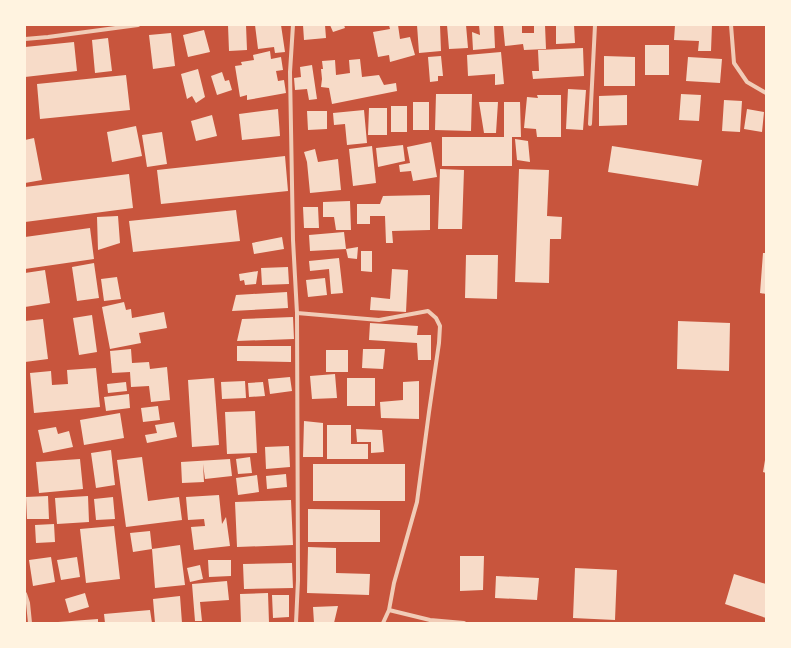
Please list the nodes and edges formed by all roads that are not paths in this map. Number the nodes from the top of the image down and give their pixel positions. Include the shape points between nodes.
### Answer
1 (138, 25) edge
2 (293, 25) edge
3 (595, 25) edge
4 (731, 25) edge
5 (25, 39) edge
6 (766, 93) edge
7 (590, 124) dead end
8 (297, 313) junction
9 (25, 594) edge
10 (389, 610) junction
11 (30, 623) edge
12 (296, 623) edge
13 (383, 623) edge
14 (464, 623) edge

1 - 5 street
2 - 8 street via 290,72
3 - 7 street
4 - 6 street via 734,63 747,82
8 - 10 street via 379,320 428,310 440,326 417,502
8 - 12 street
9 - 11 street
10 - 13 street
10 - 14 street via 430,620

